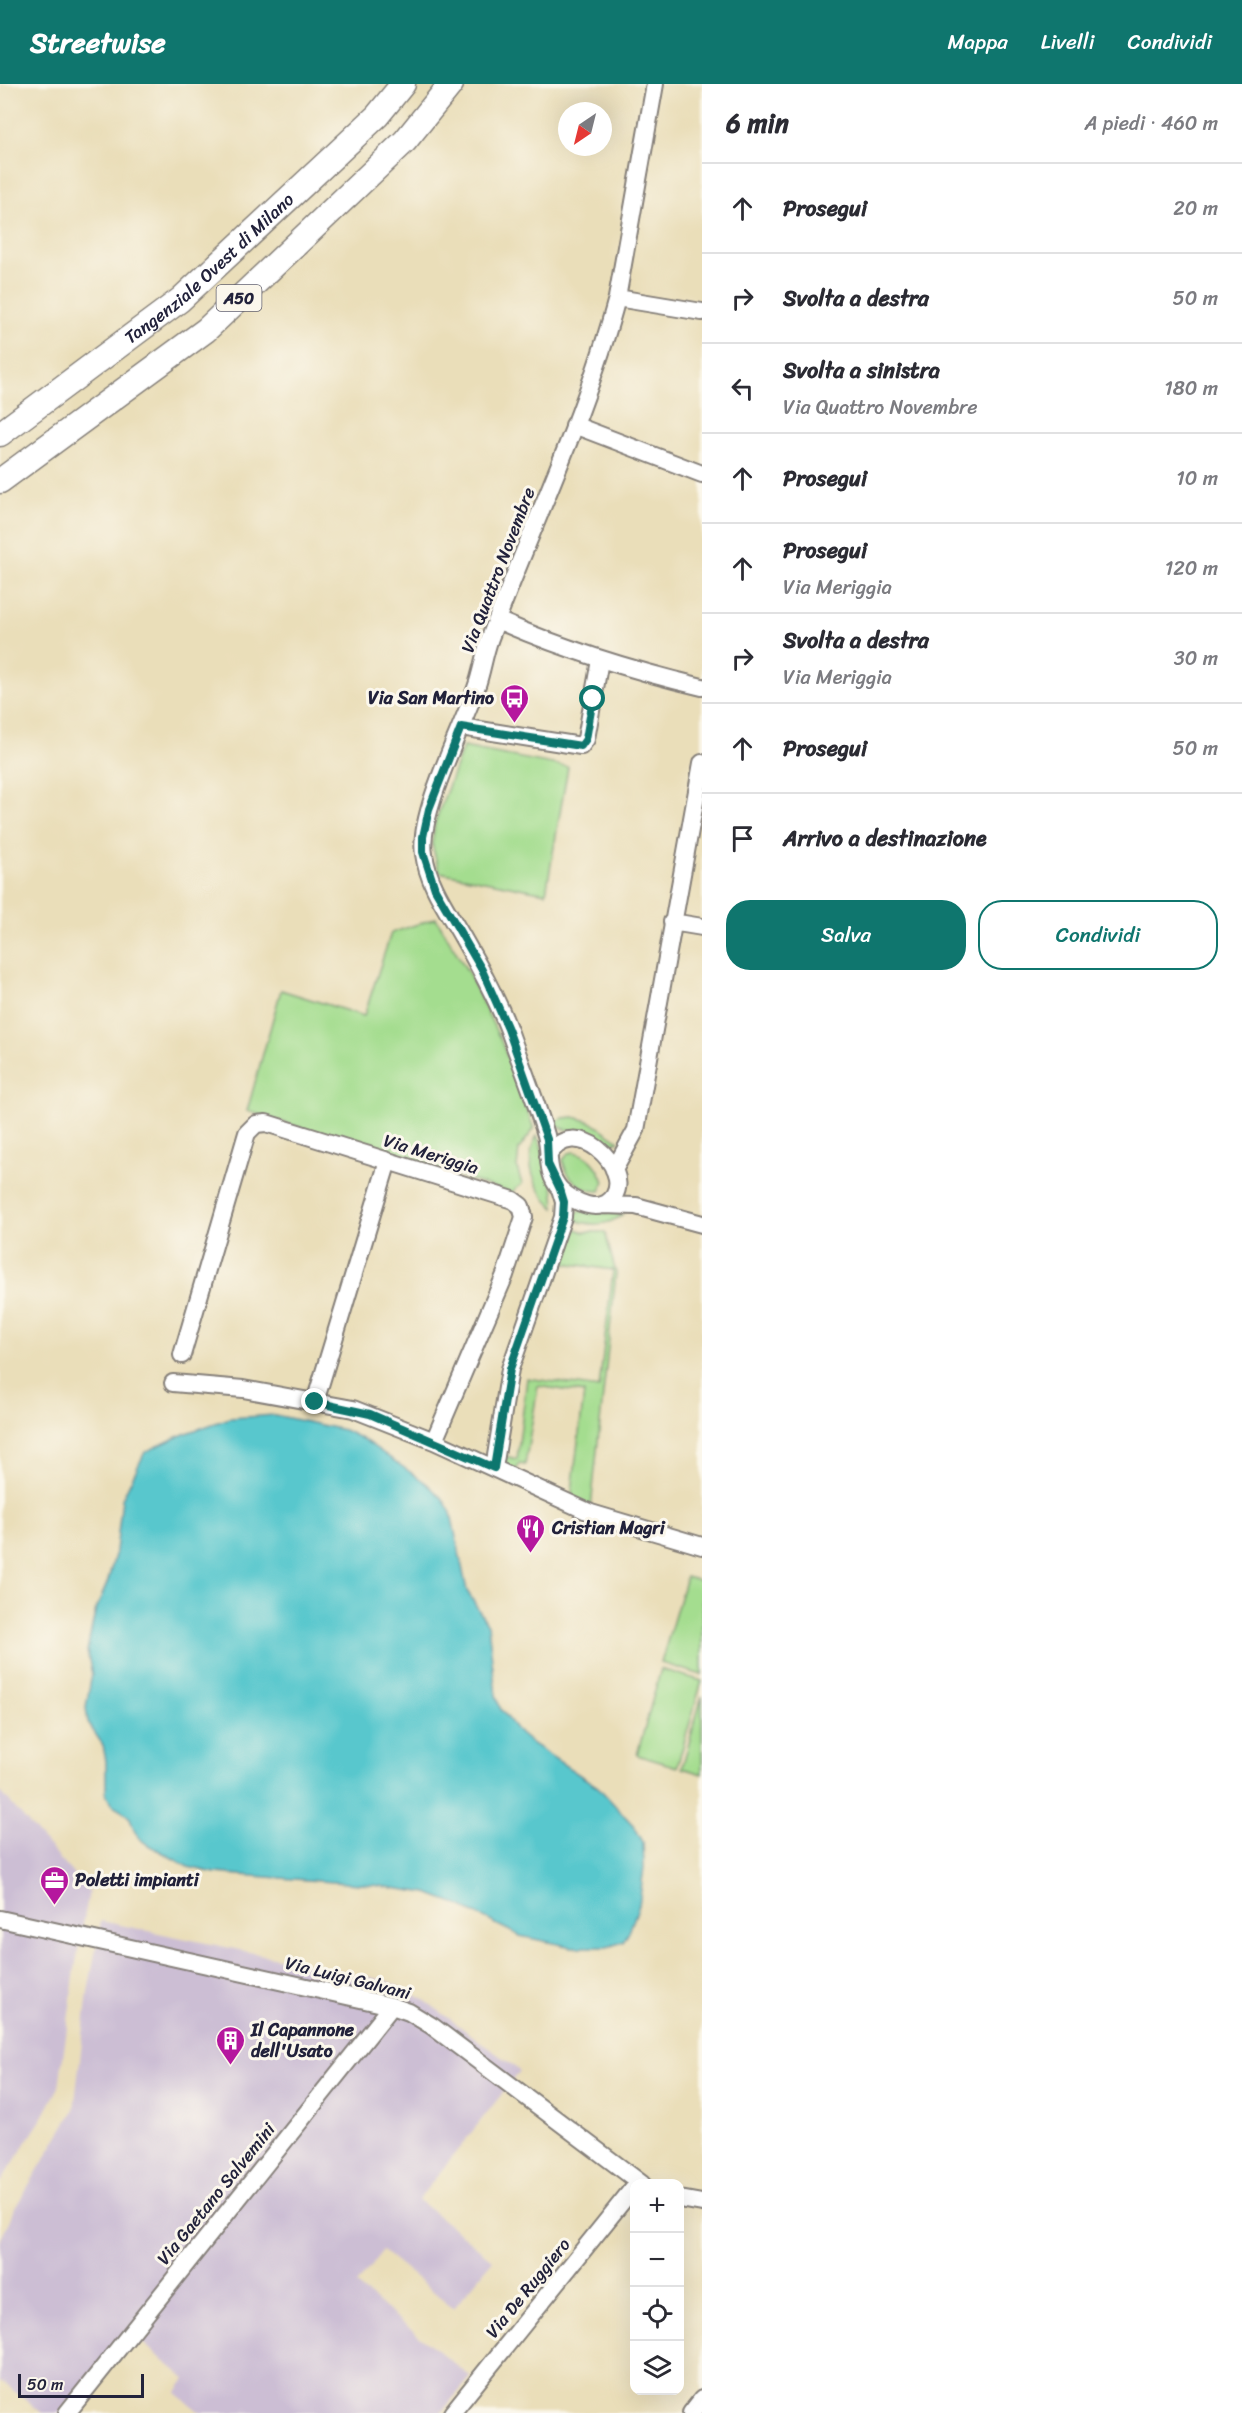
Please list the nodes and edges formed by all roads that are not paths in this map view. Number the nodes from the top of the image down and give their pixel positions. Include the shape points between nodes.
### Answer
1 (403, 84) edge
2 (451, 84) edge
3 (655, 84) edge
4 (617, 298) junction
5 (702, 312) edge
6 (574, 425) junction
7 (0, 434) edge
8 (702, 474) edge
9 (0, 481) edge
10 (497, 620) junction
11 (600, 660) junction
12 (700, 686) edge
13 (461, 727) junction
14 (702, 763) edge
15 (672, 922) junction
16 (702, 927) edge
17 (541, 1120) junction
18 (565, 1139) junction
19 (628, 1145) junction
20 (603, 1154) junction
21 (548, 1156) junction
22 (388, 1161) junction
23 (614, 1170) junction
24 (560, 1189) junction
25 (617, 1190) junction
26 (594, 1205) junction
27 (636, 1206) junction
28 (563, 1217) junction
29 (702, 1224) edge
30 (182, 1355) dead end
31 (173, 1383) dead end
32 (315, 1402) junction
33 (434, 1441) junction
34 (494, 1468) junction
35 (702, 1546) edge
36 (0, 1919) edge
37 (392, 2006) junction
38 (631, 2179) edge
39 (684, 2193) edge
40 (630, 2194) edge
41 (702, 2195) edge
42 (684, 2200) edge
43 (702, 2203) edge
44 (702, 2399) edge
45 (69, 2410) edge
46 (452, 2413) edge
47 (691, 2413) edge

1 - 7 highway, Tangenziale Ovest di Milano / A50 via 377,116 180,300
2 - 9 highway, A50 via 405,141 206,330
3 - 4 street, Via Quattro Novembre
4 - 5 street
4 - 6 street, Via Quattro Novembre
6 - 8 street
6 - 10 street, Via Quattro Novembre
10 - 11 street
10 - 13 street, Via Quattro Novembre
11 - 12 street
11 - 13 street via 586,739 581,746
13 - 17 street, Via Quattro Novembre via 429,809 423,852 435,889 482,970
14 - 15 street
15 - 16 street
15 - 19 street via 636,1130
17 - 18 street
17 - 21 street, Via Quattro Novembre
18 - 20 street via 583,1140
18 - 21 street
19 - 20 street
19 - 23 street
20 - 23 street
21 - 24 street
22 - 30 street, Via Meriggia via 266,1123 256,1124 247,1133
22 - 32 street
22 - 33 street, Via Meriggia via 513,1200 521,1206 524,1217 506,1275
23 - 25 street
24 - 26 street
24 - 28 street
25 - 26 street via 610,1201
25 - 27 street
26 - 27 street
26 - 28 street via 576,1207
27 - 29 street
28 - 34 street via 510,1369
31 - 32 street via 243,1389
32 - 33 street via 370,1414
33 - 34 street
34 - 35 street via 591,1513
36 - 37 street, Via Luigi Galvani
37 - 38 street, Via Luigi Galvani via 427,2022
37 - 45 street, Via Gaetano Salvemini
39 - 41 street
40 - 46 street, Via De Ruggiero
42 - 43 street
44 - 47 street

